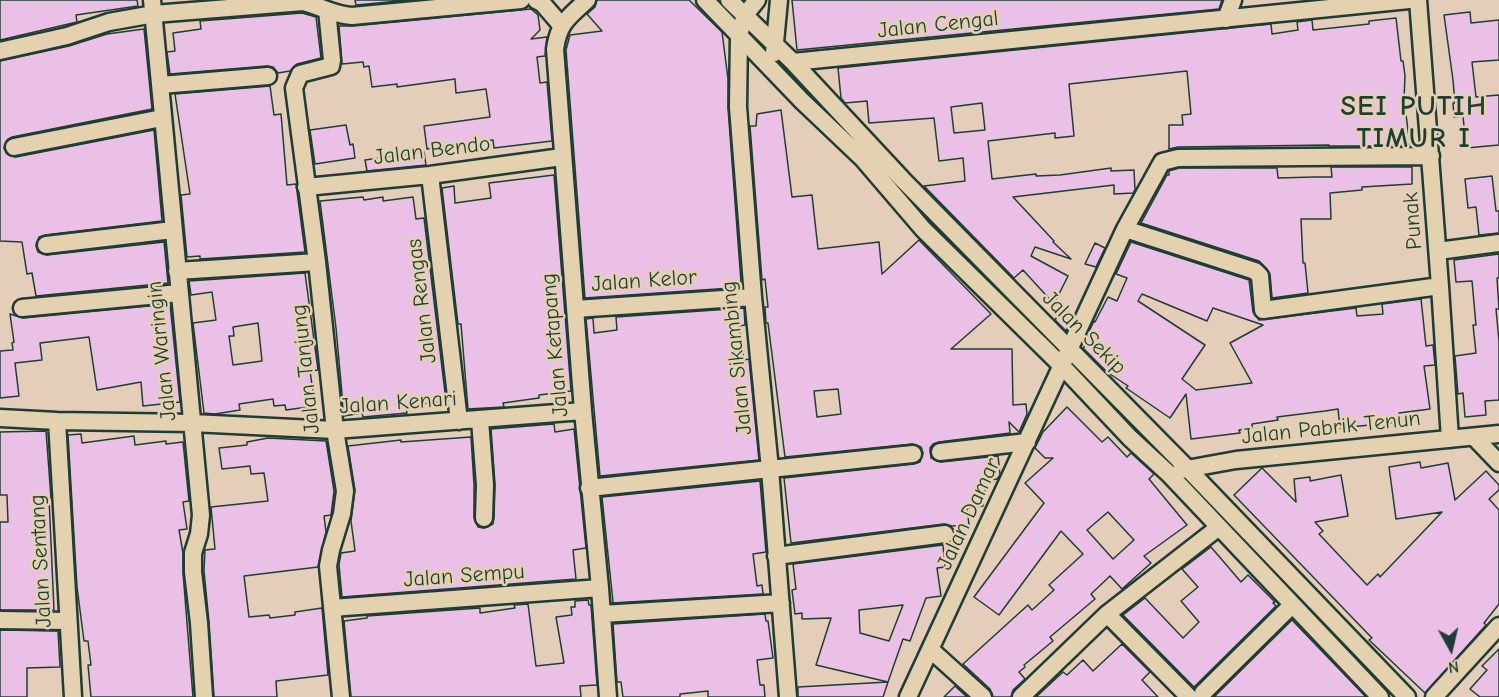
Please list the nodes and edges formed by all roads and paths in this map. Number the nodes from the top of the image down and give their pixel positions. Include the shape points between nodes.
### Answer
1 (521, 0) edge
2 (536, 0) edge
3 (587, 0) edge
4 (705, 0) edge
5 (729, 0) edge
6 (757, 0) edge
7 (779, 0) edge
8 (1233, 0) edge
9 (1409, 0) edge
10 (1418, 0) edge
11 (153, 7) edge
12 (327, 10) junction
13 (745, 15) junction
14 (1226, 19) junction
15 (561, 25) junction
16 (739, 35) junction
17 (776, 45) junction
18 (0, 51) edge
19 (793, 62) junction
20 (770, 67) junction
21 (268, 76) dead end
22 (160, 85) junction
23 (162, 118) junction
24 (14, 147) dead end
25 (1431, 156) junction
26 (562, 157) junction
27 (430, 175) junction
28 (306, 187) junction
29 (938, 215) junction
30 (923, 229) junction
31 (1125, 229) junction
32 (173, 230) junction
33 (1499, 243) edge
34 (46, 245) dead end
35 (1438, 251) junction
36 (317, 262) junction
37 (177, 271) junction
38 (1440, 286) junction
39 (179, 293) junction
40 (753, 297) junction
41 (22, 308) dead end
42 (575, 309) junction
43 (1069, 349) junction
44 (1063, 367) junction
45 (583, 411) junction
46 (0, 418) edge
47 (480, 420) junction
48 (57, 422) junction
49 (459, 422) junction
50 (192, 423) junction
51 (335, 430) junction
52 (1499, 434) edge
53 (1474, 437) junction
54 (1450, 438) junction
55 (1027, 442) junction
56 (940, 452) dead end
57 (913, 454) dead end
58 (1499, 463) edge
59 (1187, 468) junction
60 (770, 469) junction
61 (1169, 474) junction
62 (589, 488) junction
63 (484, 518) dead end
64 (1219, 527) junction
65 (945, 534) dead end
66 (776, 556) junction
67 (600, 588) junction
68 (781, 603) junction
69 (1292, 605) junction
70 (332, 608) junction
71 (602, 614) junction
72 (1107, 614) junction
73 (0, 620) edge
74 (67, 621) junction
75 (1499, 626) edge
76 (932, 650) junction
77 (1196, 695) edge
78 (73, 697) edge
79 (204, 697) edge
80 (341, 697) edge
81 (608, 697) edge
82 (788, 697) edge
83 (909, 697) edge
84 (983, 697) edge
85 (1021, 697) edge
86 (1380, 697) edge
87 (1407, 697) edge
88 (1434, 697) edge

1 - 12 street via 352,16
2 - 15 street
3 - 15 street
4 - 16 street, Jalan Sekip
5 - 13 street, Jalan Sekip
6 - 13 street
7 - 17 street
8 - 14 street
9 - 14 street, Jalan Cengal
10 - 25 street, Punak
11 - 12 street via 303,2
11 - 18 street via 67,36
11 - 22 street, Jalan Waringin
12 - 28 street, Jalan Tanjung via 333,60 330,68 300,74 295,84
13 - 16 street, Jalan Sikambing
13 - 17 street, Jalan Sekip
14 - 19 street, Jalan Cengal
15 - 26 street, Jalan Ketapang via 555,49
16 - 20 street, Jalan Sekip
16 - 40 street, Jalan Sikambing via 738,107
17 - 19 street, Jalan Sekip
17 - 20 street
19 - 29 street, Jalan Sekip
20 - 30 street, Jalan Sekip via 863,159
21 - 22 street
22 - 23 street, Jalan Waringin
23 - 24 street
23 - 32 street, Jalan Waringin
25 - 31 street, Jalan Damar via 1168,160 1162,162
25 - 35 street, Punak
26 - 27 street, Jalan Bendo
26 - 42 street, Jalan Ketapang
27 - 28 street, Jalan Bendo
27 - 49 street, Jalan Rengas
28 - 36 street, Jalan Tanjung
29 - 30 street
29 - 43 street, Jalan Sekip
30 - 44 street, Jalan Sekip
31 - 38 street via 1255,271 1260,276 1263,310
31 - 43 street, Jalan Damar
32 - 34 street
32 - 37 street, Jalan Waringin
33 - 35 street
35 - 38 street, Punak
36 - 37 street
36 - 51 street, Jalan Tanjung
37 - 39 street, Jalan Waringin
38 - 54 street, Punak
39 - 41 street
39 - 50 street, Jalan Waringin
40 - 42 street, Jalan Kelor
40 - 60 street, Jalan Sikambing
42 - 45 street, Jalan Ketapang
43 - 44 street, Jalan Damar
43 - 59 street, Jalan Sekip
44 - 55 street, Jalan Damar
44 - 61 street, Jalan Sekip
45 - 47 street, Jalan Kenari
45 - 62 street, Jalan Ketapang
46 - 48 street, Jalan Kenari
47 - 49 street, Jalan Kenari
47 - 63 street
48 - 50 street, Jalan Kenari
48 - 74 street, Jalan Sentang
49 - 51 street, Jalan Kenari
50 - 51 street, Jalan Kenari
50 - 79 street, Jalan Waringin via 201,515 193,562
51 - 70 street, Jalan Tanjung via 345,501 328,566
52 - 53 street, Jalan Pabrik Tenun
53 - 54 street, Jalan Pabrik Tenun
53 - 58 street
54 - 59 street, Jalan Pabrik Tenun
55 - 56 street
55 - 76 street, Jalan Damar
57 - 60 street
59 - 61 street, Jalan Pabrik Tenun
59 - 87 street, Jalan Sekip
60 - 62 street
60 - 66 street, Jalan Sikambing
61 - 64 street, Jalan Sekip
62 - 67 street, Jalan Ketapang
64 - 69 street, Jalan Sekip
64 - 72 street
65 - 66 street
66 - 68 street, Jalan Sikambing
67 - 70 street, Jalan Sempu
67 - 71 street, Jalan Ketapang
68 - 71 street
68 - 82 street, Jalan Sikambing
69 - 77 street
69 - 86 street, Jalan Sekip
70 - 80 street, Jalan Tanjung
71 - 81 street, Jalan Ketapang
72 - 77 street
72 - 85 street
73 - 74 street
74 - 78 street, Jalan Sentang
75 - 88 street
76 - 83 street, Jalan Damar
76 - 84 street

